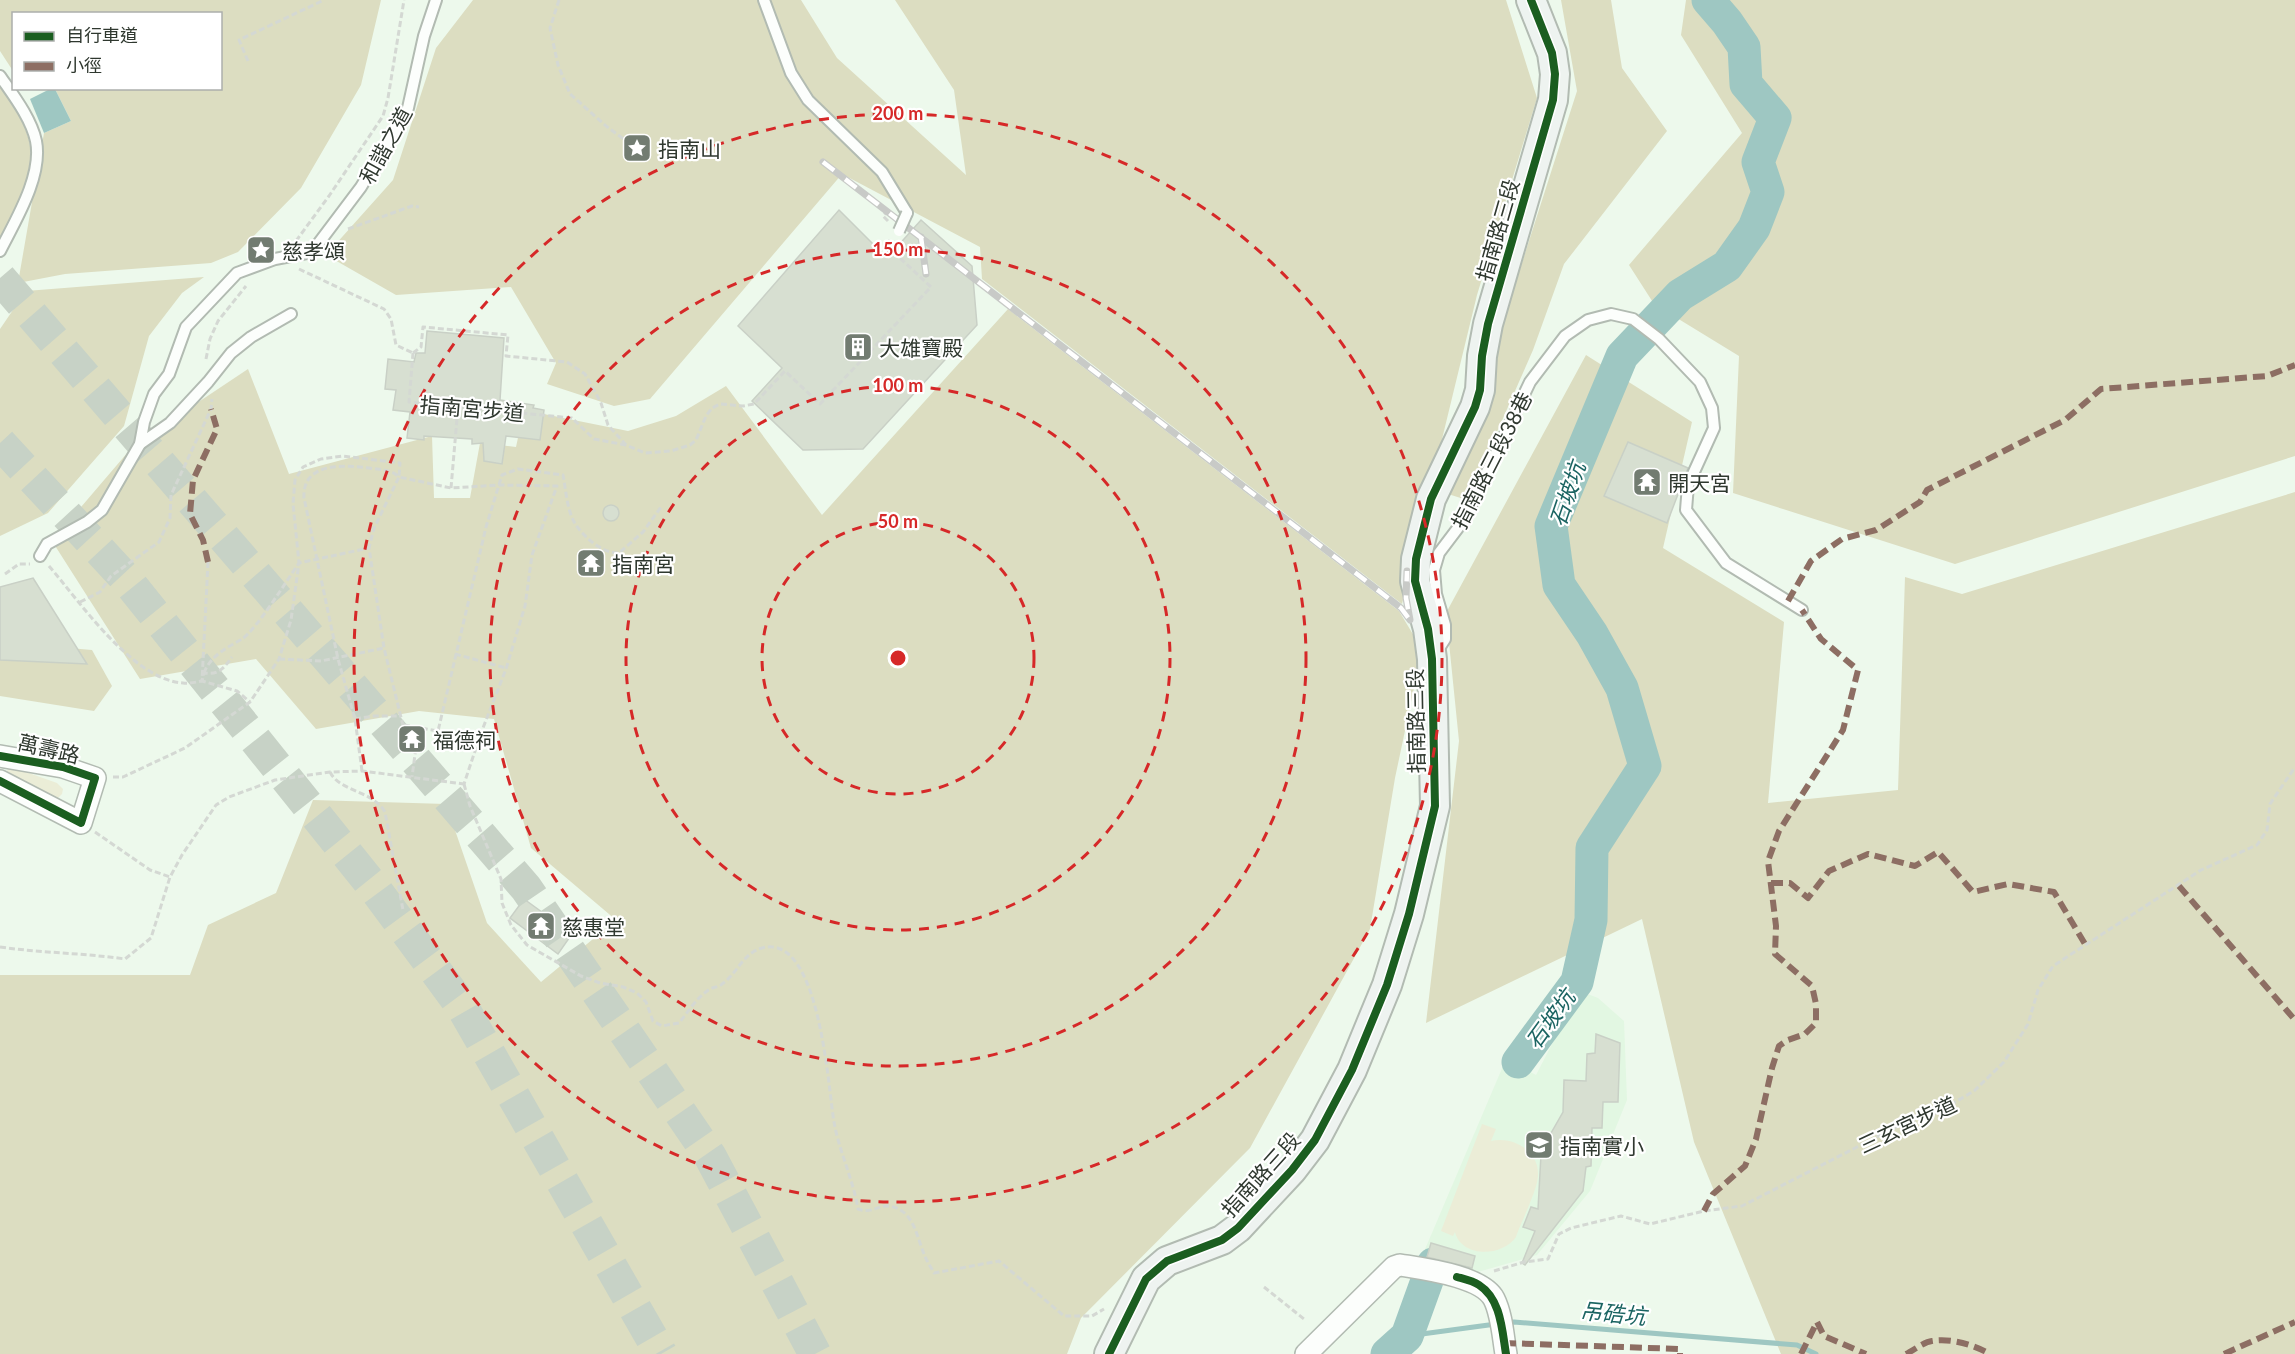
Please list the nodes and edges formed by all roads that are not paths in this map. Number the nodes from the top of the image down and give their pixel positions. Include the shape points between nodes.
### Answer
1 (436, 0) edge
2 (764, 0) edge
3 (1531, 0) edge
4 (0, 75) edge
5 (899, 231) road end
6 (0, 251) edge
7 (291, 314) dead end
8 (140, 444) junction
9 (40, 556) road end
10 (1802, 610) dead end
11 (1432, 659) junction
12 (0, 756) edge
13 (0, 781) edge
14 (1109, 1354) edge
15 (1306, 1354) edge
16 (1506, 1354) edge

1 - 8 lane, 和諧之道 via 408,108 362,188 312,252 275,259 237,273 186,327 169,374 154,394
2 - 5 lane, bridge via 791,73 808,100 882,172 908,213
3 - 11 street, 指南路三段 via 1552,53 1553,100 1488,324 1475,407 1431,499 1416,559 1415,581
4 - 6 lane via 36,141 36,168
7 - 8 lane via 231,353 170,423
8 - 9 lane via 102,510 47,544
10 - 11 lane, 指南路三段38巷 via 1726,563 1686,510 1688,485 1714,428 1712,408 1700,382 1659,339 1633,320 1611,314 1588,320 1565,336 1530,382 1464,520 1439,552 1434,570 1445,639
11 - 14 street, 指南路三段 via 1432,825 1387,985 1352,1071 1309,1148 1238,1228 1222,1240 1167,1261 1146,1279
12 - 13 street, 萬壽路 via 63,767 95,778 81,823
15 - 16 street via 1394,1267 1410,1267 1478,1284 1494,1298

